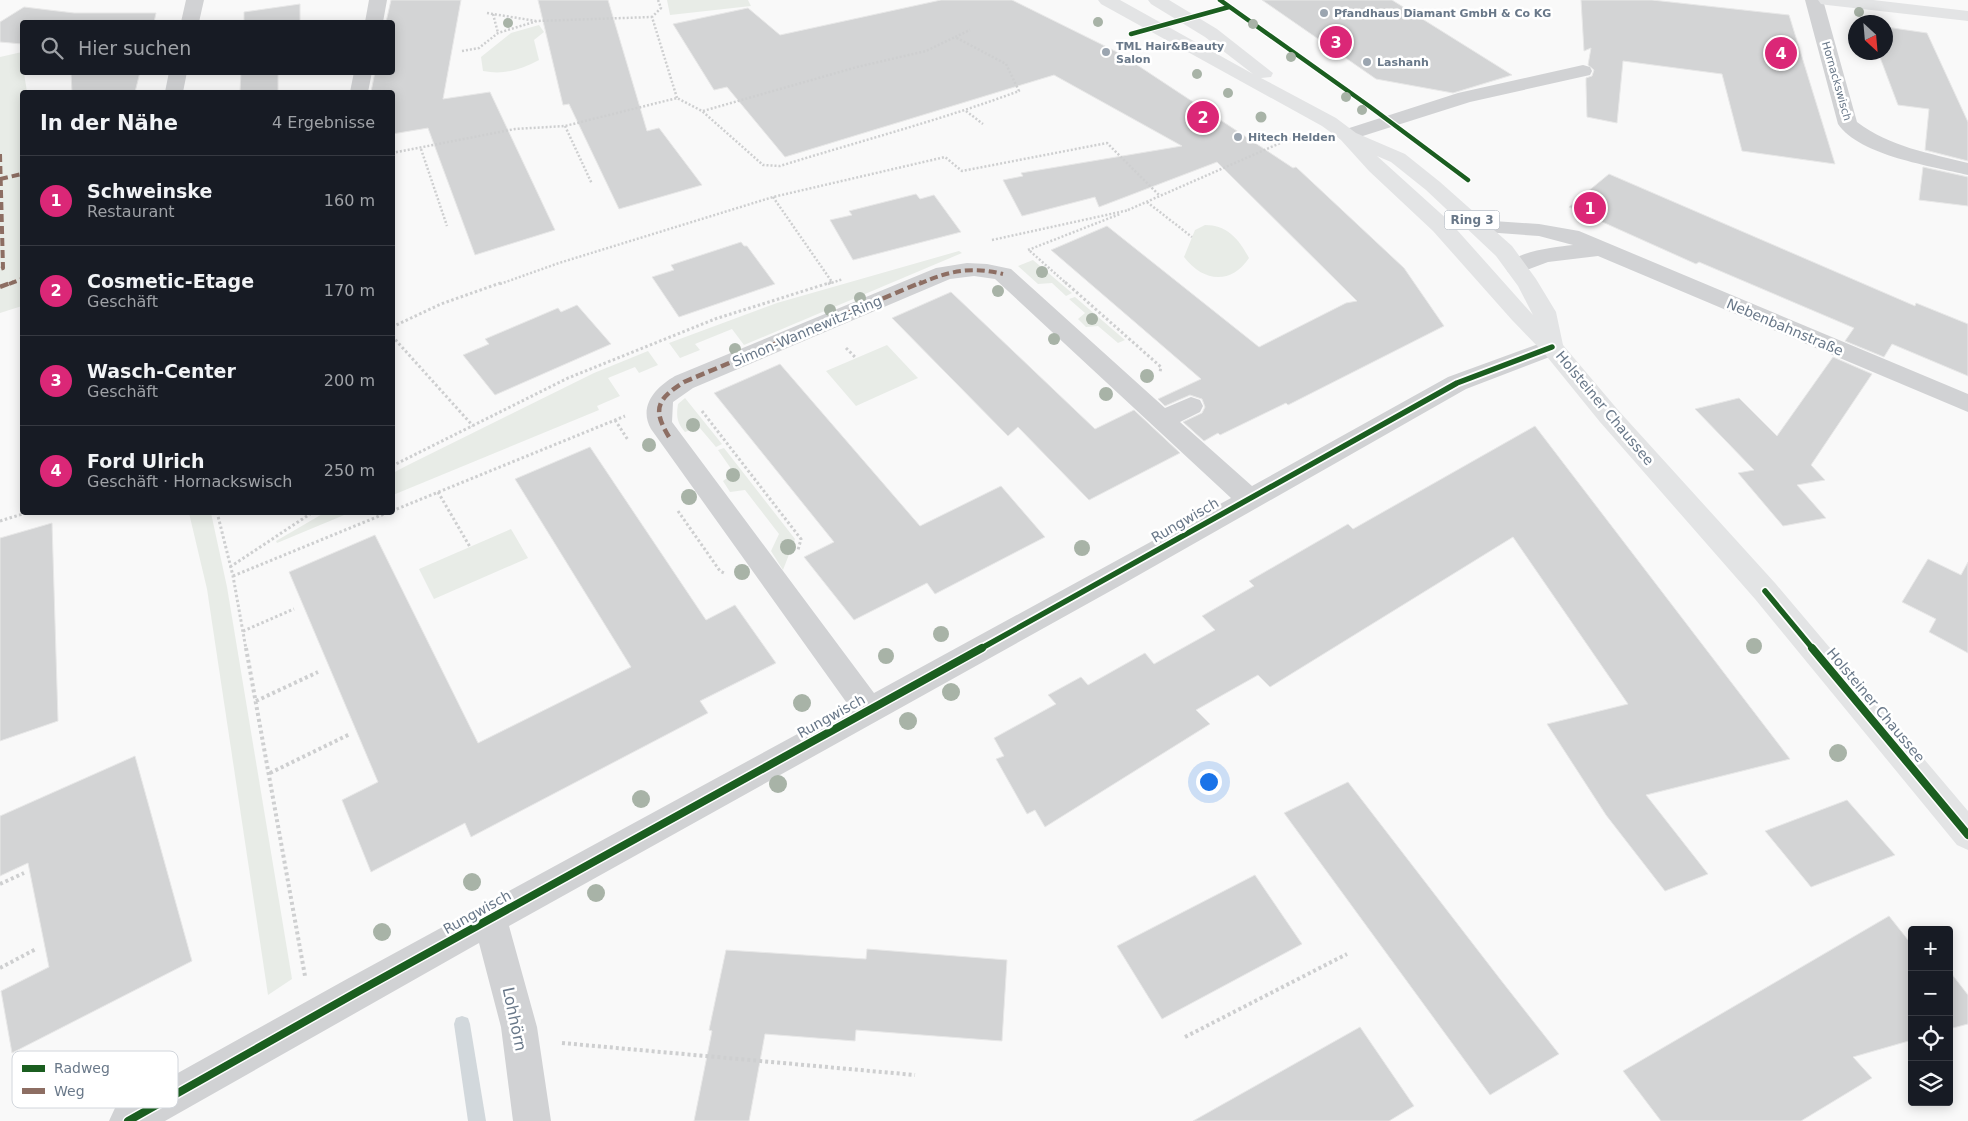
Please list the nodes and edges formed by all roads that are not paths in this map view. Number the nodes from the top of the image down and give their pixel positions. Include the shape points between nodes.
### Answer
1 (195, 0) edge
2 (378, 0) edge
3 (1108, 0) edge
4 (1189, 0) edge
5 (1814, 0) edge
6 (1827, 0) edge
7 (1164, 4) edge
8 (1131, 6) edge
9 (1968, 16) edge
10 (190, 20) edge
11 (374, 20) edge
12 (1583, 71) dead end
13 (177, 75) edge
14 (362, 75) edge
15 (174, 90) edge
16 (359, 90) edge
17 (1316, 114) junction
18 (1346, 135) junction
19 (1968, 169) edge
20 (1479, 226) junction
21 (1601, 249) junction
22 (1516, 267) junction
23 (1552, 347) junction
24 (1968, 404) edge
25 (1191, 406) dead end
26 (1163, 420) junction
27 (1249, 499) junction
28 (869, 710) junction
29 (1968, 835) edge
30 (490, 919) junction
31 (178, 1093) edge
32 (151, 1108) edge
33 (128, 1121) edge
34 (532, 1121) edge

1 - 10 street
2 - 11 street
3 - 8 main road, Holsteiner Chaussee
4 - 7 main road
5 - 19 street, Hornackswisch via 1848,124 1873,142
6 - 9 main road
7 - 8 main road
7 - 17 main road, Holsteiner Chaussee / Ring 3 via 1232,48
8 - 17 main road, Holsteiner Chaussee / Ring 3 via 1208,57
12 - 18 street via 1465,97
13 - 15 street
14 - 16 street
17 - 18 main road, Holsteiner Chaussee / Ring 3
18 - 20 main road, Holsteiner Chaussee / Ring 3 via 1398,158
18 - 23 main road, Holsteiner Chaussee / Ring 3 via 1376,168 1447,232
20 - 21 street, Nebenbahnstraße via 1552,232
20 - 22 main road, Holsteiner Chaussee / Ring 3
21 - 22 street, Nebenbahnstraße via 1552,253
21 - 24 street, Nebenbahnstraße
22 - 23 main road, Holsteiner Chaussee / Ring 3 via 1544,312
23 - 27 street, Rungwisch via 1457,383
23 - 29 main road, Holsteiner Chaussee / Ring 3 via 1765,591
25 - 26 street
26 - 27 street, Simon-Wannewitz-Ring
26 - 28 street, Simon-Wannewitz-Ring via 1004,274 964,268 684,382 667,392 658,410 660,423
27 - 28 street, Rungwisch
28 - 30 street, Rungwisch
30 - 31 street, Rungwisch
30 - 34 street, Lohhörn via 519,1027
32 - 33 street, Rungwisch

